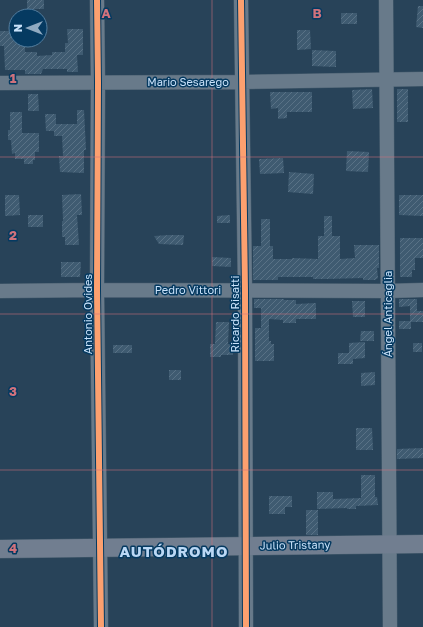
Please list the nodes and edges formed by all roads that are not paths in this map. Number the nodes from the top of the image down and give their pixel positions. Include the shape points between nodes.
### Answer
1 (97, 0) edge
2 (241, 0) edge
3 (386, 0) edge
4 (387, 79) junction
5 (423, 79) edge
6 (98, 82) junction
7 (242, 82) junction
8 (0, 83) edge
9 (97, 290) junction
10 (245, 290) junction
11 (423, 290) edge
12 (0, 291) edge
13 (388, 291) junction
14 (390, 544) junction
15 (423, 544) edge
16 (246, 546) junction
17 (100, 548) junction
18 (0, 549) edge
19 (101, 627) edge
20 (246, 627) edge
21 (390, 627) edge

1 - 6 street, Antonio Ovides
2 - 7 street, Ricardo Risatti
3 - 4 street, Ángel Anticaglia
4 - 5 street, Mario Sesarego
4 - 7 street, Mario Sesarego
4 - 13 street, Ángel Anticaglia
6 - 7 street, Mario Sesarego
6 - 8 street, Mario Sesarego
6 - 9 street, Antonio Ovides
7 - 10 street, Ricardo Risatti
9 - 10 street, Pedro Vittori
9 - 12 street, Pedro Vittori
9 - 17 street, Antonio Ovides
10 - 13 street, Pedro Vittori
10 - 16 street, Ricardo Risatti
11 - 13 street, Pedro Vittori
13 - 14 street, Ángel Anticaglia
14 - 15 main road, Julio Tristany
14 - 16 main road, Julio Tristany
14 - 21 street, Ángel Anticaglia
16 - 17 main road, Julio Tristany
16 - 20 street, Ricardo Risatti
17 - 18 main road, Julio Tristany
17 - 19 street, Antonio Ovides

